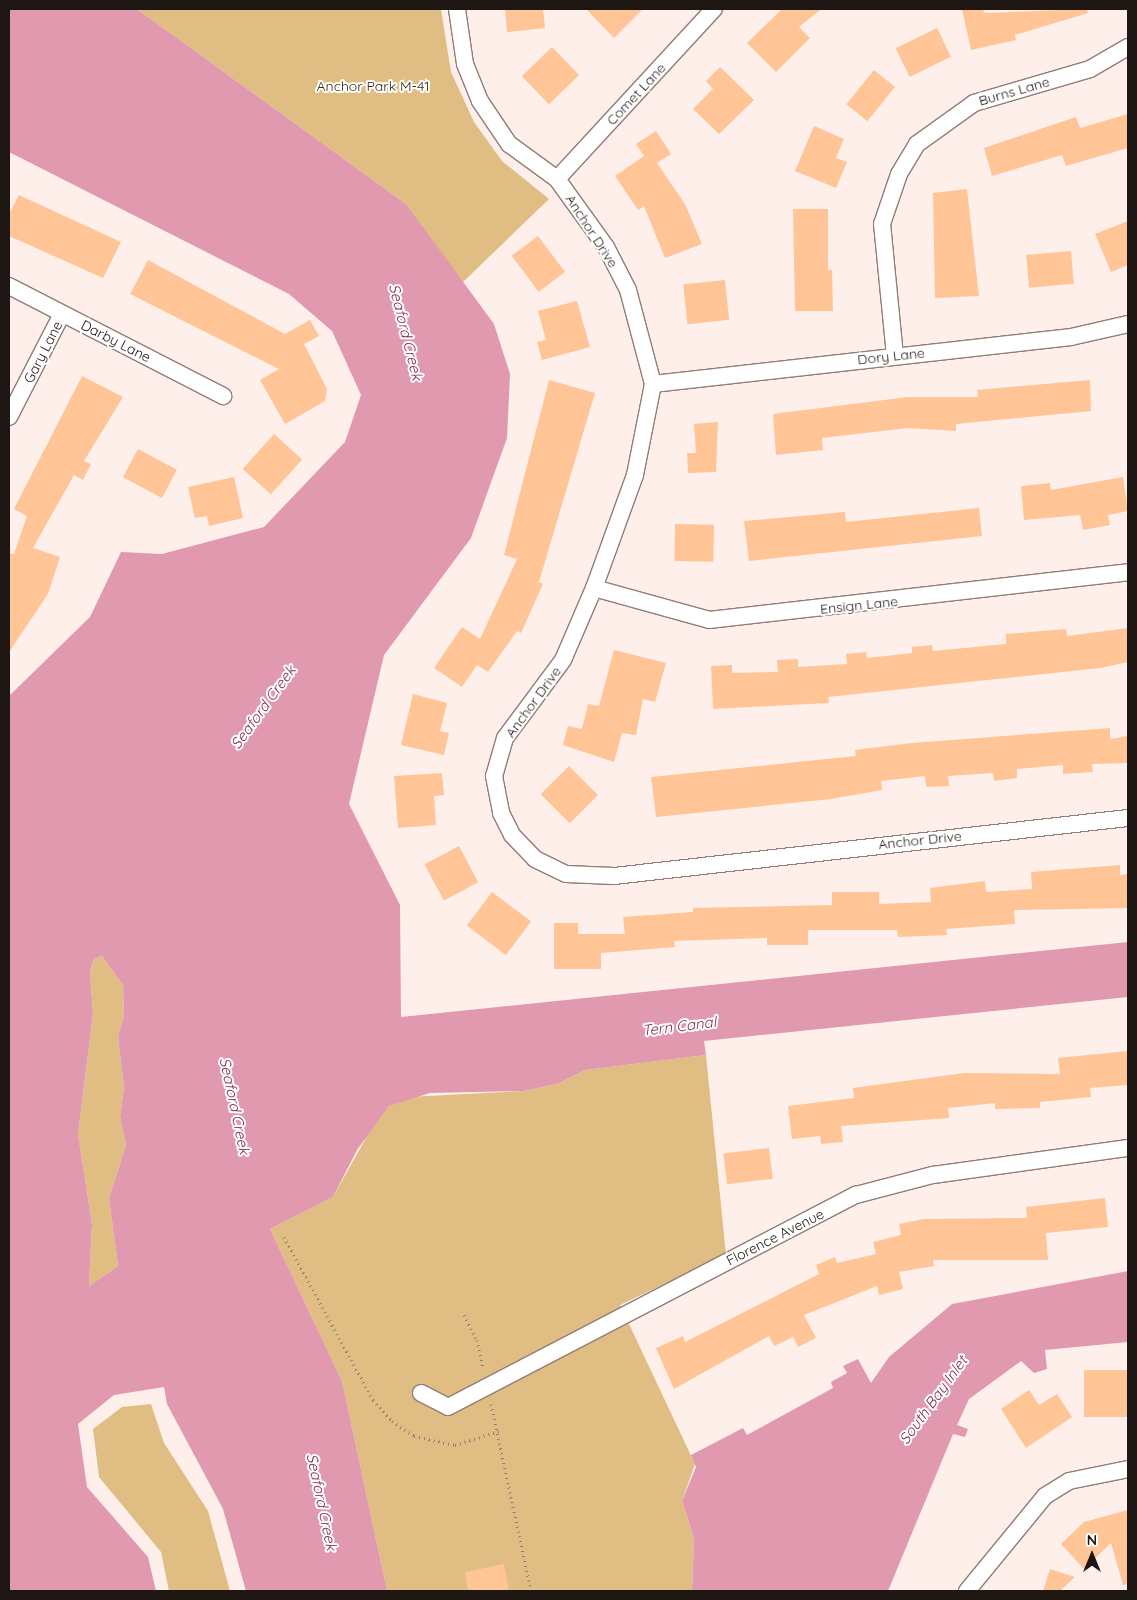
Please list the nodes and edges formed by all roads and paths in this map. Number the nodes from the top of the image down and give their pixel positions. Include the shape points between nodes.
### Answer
1 (457, 9) edge
2 (714, 9) edge
3 (1128, 48) edge
4 (557, 179) junction
5 (9, 286) edge
6 (62, 314) junction
7 (1128, 324) edge
8 (894, 356) junction
9 (652, 384) junction
10 (223, 396) dead end
11 (9, 417) edge
12 (1128, 572) edge
13 (594, 588) junction
14 (1128, 818) edge
15 (1128, 1148) edge
16 (284, 1237) dead end
17 (464, 1315) dead end
18 (487, 1387) junction
19 (421, 1393) dead end
20 (499, 1431) junction
21 (1128, 1469) edge
22 (531, 1591) edge
23 (967, 1591) edge

1 - 4 street, Anchor Drive via 462,55 480,101 509,144
2 - 4 street, Comet Lane
3 - 8 street, Burns Lane via 1090,69 974,103 917,144 899,174 882,224
4 - 9 street, Anchor Drive via 606,247 628,290
5 - 6 street, Darby Lane
6 - 10 street, Darby Lane
6 - 11 street, Gary Lane
7 - 8 street, Dory Lane via 1071,337
8 - 9 street, Dory Lane
9 - 13 street, Anchor Drive via 635,474
12 - 13 street, Ensign Lane via 709,620
13 - 14 street, Anchor Drive via 563,660 505,738 494,776 501,813 512,835 535,859 566,874 614,876
15 - 18 street, Florence Avenue via 933,1175 856,1195
16 - 20 path via 373,1400 392,1421 414,1436 455,1445
17 - 18 path via 477,1340
18 - 19 street, Florence Avenue via 448,1407
18 - 20 path
20 - 22 path
21 - 23 street via 1069,1480 1045,1496

